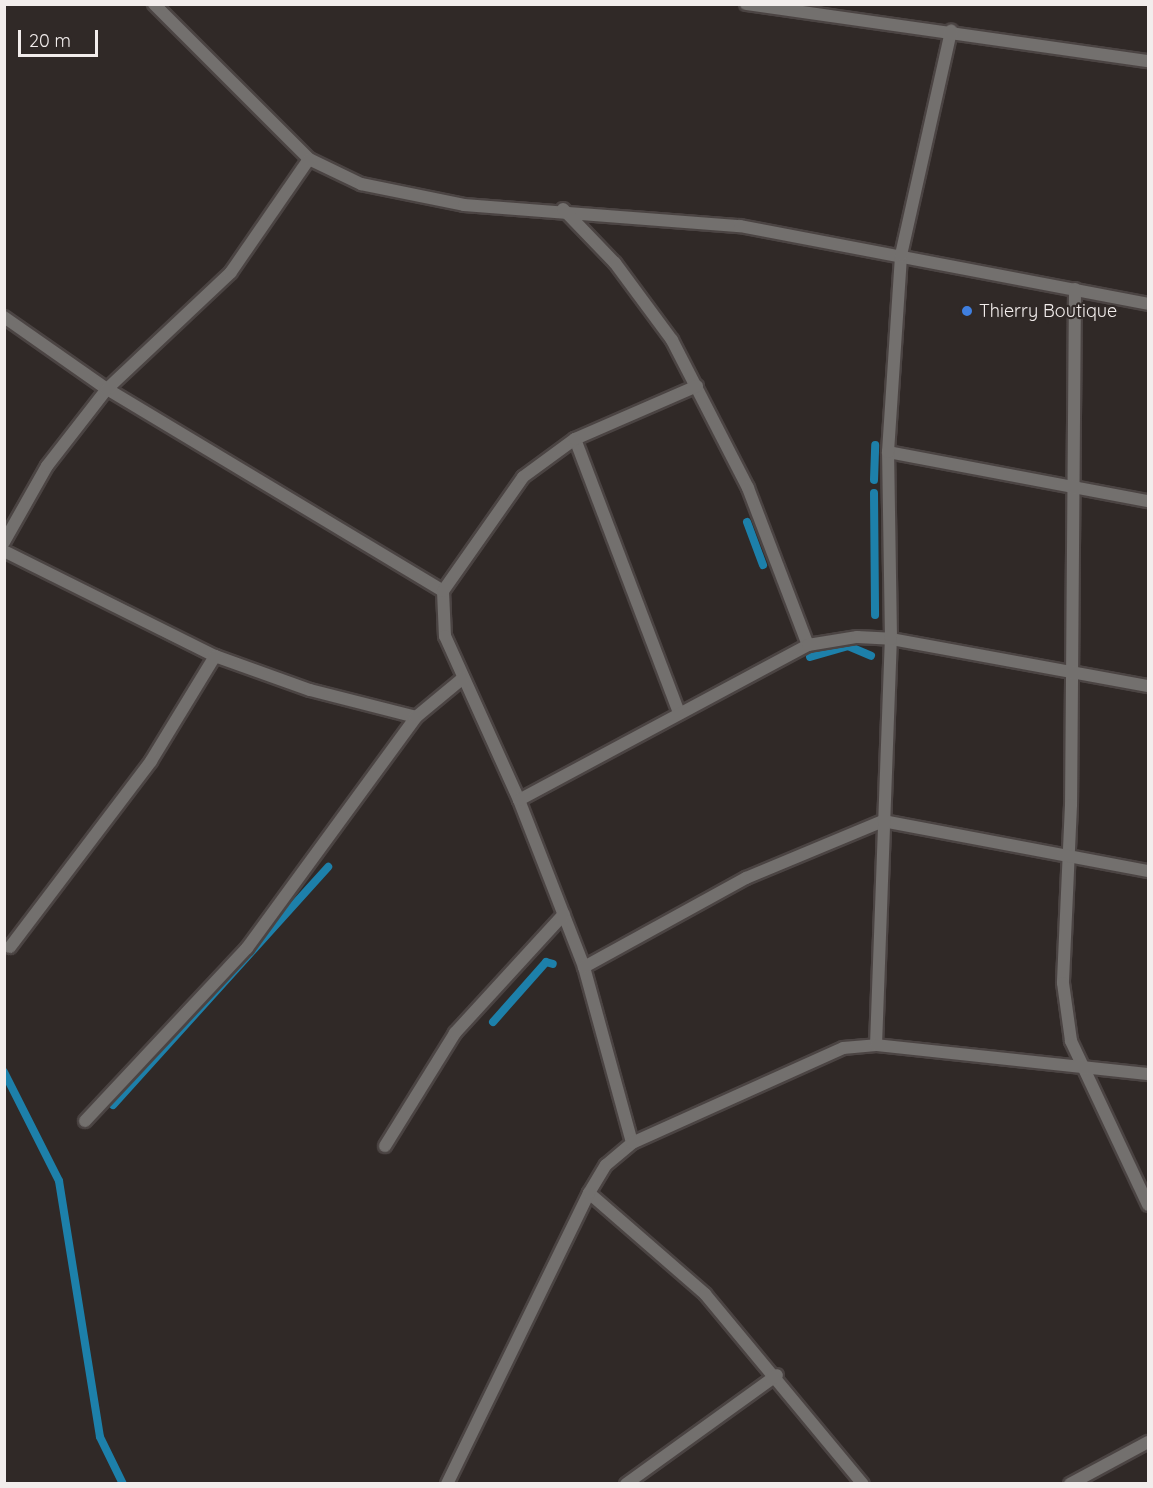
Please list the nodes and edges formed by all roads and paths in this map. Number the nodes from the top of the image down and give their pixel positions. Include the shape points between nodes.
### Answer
1 (746, 4) edge
2 (154, 5) edge
3 (951, 31) junction
4 (1149, 61) edge
5 (309, 159) junction
6 (563, 209) junction
7 (901, 255) junction
8 (1075, 290) junction
9 (1149, 304) edge
10 (4, 317) edge
11 (697, 386) junction
12 (107, 389) junction
13 (575, 439) junction
14 (888, 452) junction
15 (1074, 490) junction
16 (1149, 501) edge
17 (4, 542) edge
18 (4, 551) edge
19 (443, 591) junction
20 (891, 639) junction
21 (808, 645) junction
22 (214, 656) junction
23 (1072, 674) junction
24 (462, 679) junction
25 (1149, 686) edge
26 (678, 710) junction
27 (416, 717) junction
28 (519, 800) junction
29 (883, 821) junction
30 (1069, 859) junction
31 (1149, 871) edge
32 (564, 914) junction
33 (10, 946) dead end
34 (584, 966) junction
35 (876, 1045) junction
36 (1083, 1069) junction
37 (1149, 1074) edge
38 (85, 1121) dead end
39 (632, 1143) junction
40 (385, 1146) dead end
41 (590, 1192) junction
42 (1149, 1205) edge
43 (777, 1375) junction
44 (1149, 1442) edge
45 (447, 1484) edge
46 (626, 1484) edge
47 (863, 1484) edge
48 (1070, 1484) edge

1 - 3 street
2 - 5 street
3 - 4 street
3 - 7 street
5 - 6 street via 361,184 464,205
5 - 12 street via 231,272
6 - 7 street via 740,226
6 - 11 street via 615,263 672,340
7 - 8 street
7 - 14 street
8 - 9 street
8 - 15 street
10 - 12 street
11 - 13 street
11 - 21 street via 748,488
12 - 17 street via 47,466
12 - 19 street
13 - 19 street via 523,477
13 - 26 street
14 - 15 street
14 - 20 street
15 - 16 street
15 - 23 street
18 - 22 street
19 - 24 street via 445,636
20 - 21 street via 857,637
20 - 23 street
20 - 29 street
21 - 26 street
22 - 27 street via 310,690
22 - 33 street via 151,761
23 - 25 street
23 - 30 street
24 - 27 street
24 - 28 street
26 - 28 street
27 - 38 street via 247,948
28 - 32 street
29 - 30 street
29 - 34 street via 746,878
29 - 35 street
30 - 31 street
30 - 36 street via 1063,982 1071,1041
32 - 34 street
32 - 40 street via 455,1033
34 - 39 street
35 - 36 street
35 - 39 street via 843,1048
36 - 37 street
36 - 42 street
39 - 41 street via 606,1165
41 - 43 street via 705,1294
41 - 45 street
43 - 46 street
43 - 47 street
44 - 48 street

